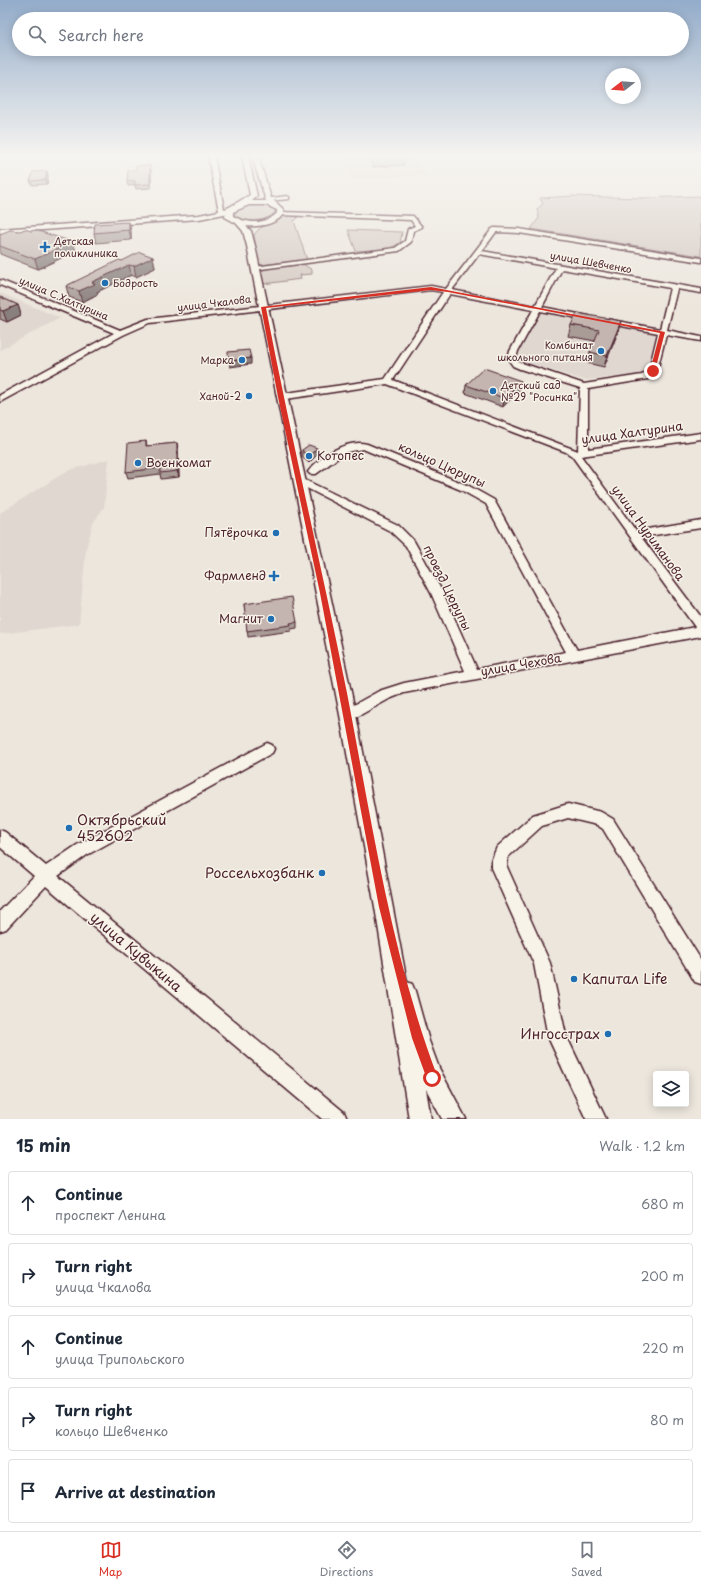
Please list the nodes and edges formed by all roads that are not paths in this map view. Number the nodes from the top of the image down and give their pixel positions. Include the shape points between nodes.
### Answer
1 (221, 208) edge
2 (279, 208) edge
3 (231, 209) joint
4 (222, 213) junction
5 (282, 213) junction
6 (199, 217) junction
7 (235, 220) junction
8 (270, 221) junction
9 (0, 231) edge
10 (251, 246) junction
11 (478, 252) junction
12 (701, 260) edge
13 (560, 267) junction
14 (255, 269) junction
15 (0, 282) edge
16 (674, 286) junction
17 (448, 291) junction
18 (701, 291) edge
19 (263, 307) junction
20 (537, 308) junction
21 (663, 332) junction
22 (120, 333) junction
23 (701, 339) edge
24 (388, 381) junction
25 (584, 387) junction
26 (286, 396) dead end
27 (0, 399) edge
28 (701, 436) edge
29 (579, 453) junction
30 (313, 472) dead end
31 (300, 481) junction
32 (701, 524) edge
33 (633, 535) junction
34 (701, 626) edge
35 (701, 631) edge
36 (574, 655) junction
37 (472, 673) junction
38 (348, 715) junction
39 (267, 749) dead end
40 (0, 836) edge
41 (46, 875) junction
42 (384, 907) junction
43 (0, 922) edge
44 (701, 976) edge
45 (272, 1066) junction
46 (325, 1119) edge
47 (337, 1119) edge
48 (420, 1119) edge
49 (455, 1119) edge
50 (596, 1119) edge

1 - 4 street
2 - 5 main road
3 - 4 street
3 - 7 main road via 228,214
4 - 6 street
5 - 8 main road
5 - 14 street via 413,218 419,227 410,230 408,242 397,250
6 - 7 street
6 - 9 street
7 - 8 main road via 254,223
7 - 10 main road via 247,231
8 - 10 main road via 254,231
10 - 14 main road
11 - 12 street via 492,231 503,229
11 - 13 street, улица Шевченко
11 - 17 street
13 - 16 street, улица Шевченко
13 - 20 street
14 - 19 main road
15 - 22 street, улица С.Халтурина
16 - 18 street, улица Шевченко
16 - 21 street
17 - 19 street, улица Чкалова via 431,288
17 - 20 street, улица Чкалова
17 - 24 street
19 - 22 street, улица Чкалова via 148,321
19 - 31 main road
20 - 21 street, улица Чкалова
20 - 25 street via 512,359 523,367
21 - 23 street, улица Чкалова
21 - 25 street via 653,371 645,377
22 - 27 street, улица Чкалова
24 - 26 street
24 - 29 street, улица Халтурина
25 - 29 street
28 - 29 street, улица Халтурина
29 - 33 street, улица Нуриманова
30 - 36 street, кольцо Цюрупы via 334,454 344,449 364,446 465,488 490,502
31 - 37 street, проезд Цюрупы via 394,528 410,544 437,593
31 - 38 main road
32 - 33 street
33 - 34 street, улица Нуриманова
35 - 36 street, улица Чехова
36 - 37 street, улица Чехова
37 - 38 street, улица Чехова via 392,691
38 - 42 main road
39 - 41 street via 82,850
40 - 41 street, улица Кувыкина
41 - 43 street
41 - 45 street, улица Кувыкина
42 - 48 main road
42 - 49 main road via 417,1038 444,1104
44 - 50 street via 608,824 601,819 568,811 538,820 502,852 498,861 499,868 542,963 557,1037
45 - 46 street, улица Кувыкина
45 - 47 street, улица Кувыкина

